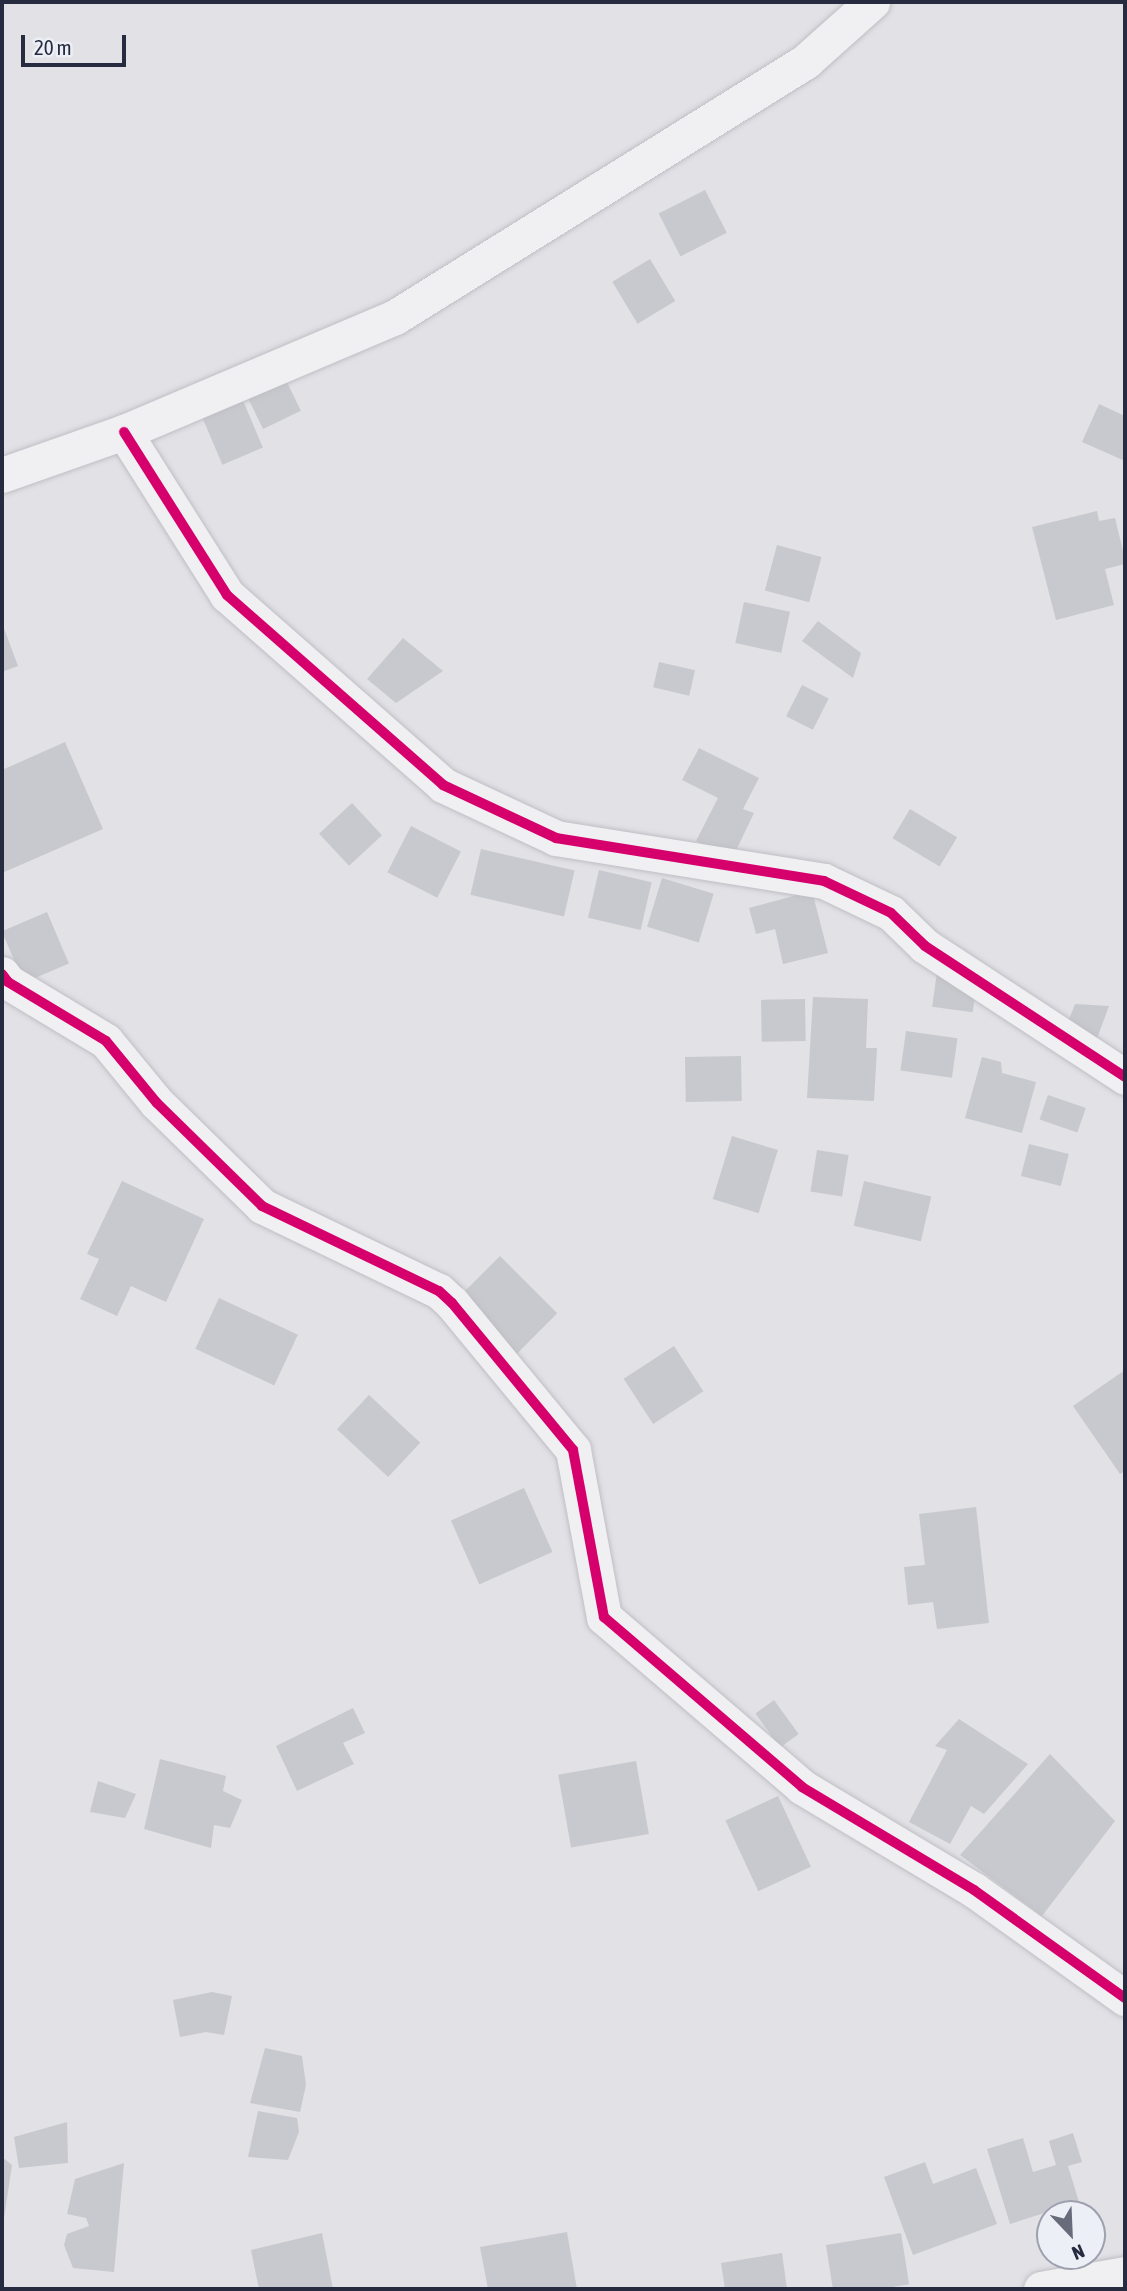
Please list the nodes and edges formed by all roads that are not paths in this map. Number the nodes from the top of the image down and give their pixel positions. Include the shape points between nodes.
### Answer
1 (872, 2) edge
2 (124, 432) junction
3 (2, 475) edge
4 (2, 974) edge
5 (1125, 1077) edge
6 (1125, 1998) edge
7 (1125, 2274) edge
8 (1041, 2289) edge

1 - 2 street via 806,61 395,317
2 - 3 street
2 - 5 street via 227,595 443,785 556,838 824,881 891,913 925,946
4 - 6 street via 106,1041 157,1103 262,1206 439,1291 452,1303 573,1450 604,1617 802,1787 974,1890
7 - 8 street

